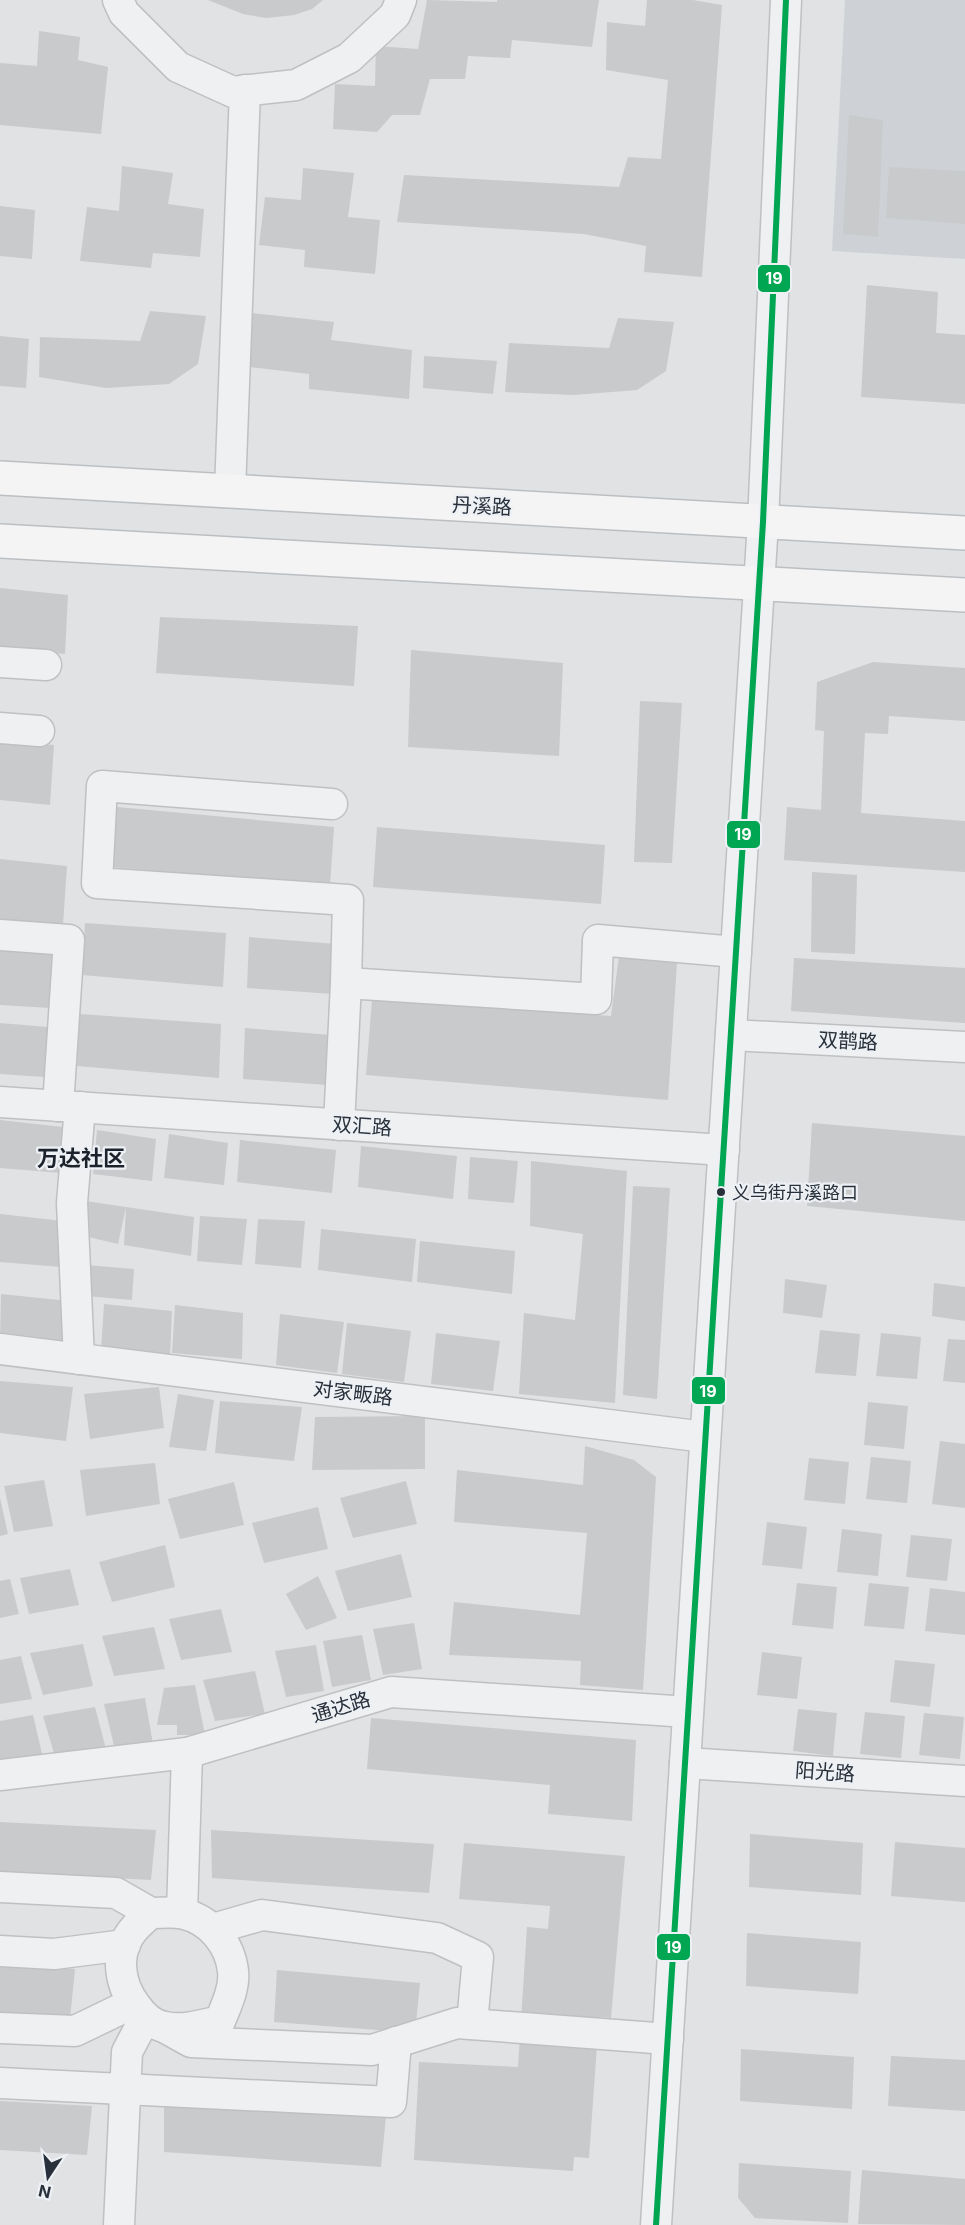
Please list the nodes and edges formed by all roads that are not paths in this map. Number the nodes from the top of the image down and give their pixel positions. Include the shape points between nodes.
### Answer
1 (118, 0) edge
2 (401, 0) edge
3 (786, 0) edge
4 (245, 90) junction
5 (0, 478) edge
6 (230, 491) junction
7 (764, 522) junction
8 (965, 533) edge
9 (0, 541) edge
10 (760, 584) junction
11 (965, 595) edge
12 (0, 662) edge
13 (46, 665) dead end
14 (0, 728) edge
15 (39, 731) dead end
16 (332, 804) dead end
17 (0, 935) edge
18 (736, 952) junction
19 (346, 982) junction
20 (731, 1035) junction
21 (965, 1047) edge
22 (0, 1102) edge
23 (69, 1107) junction
24 (339, 1125) junction
25 (724, 1150) junction
26 (0, 1349) edge
27 (80, 1359) junction
28 (705, 1437) junction
29 (688, 1712) junction
30 (188, 1753) junction
31 (685, 1763) junction
32 (0, 1775) edge
33 (965, 1781) edge
34 (0, 1887) edge
35 (151, 1913) junction
36 (182, 1913) junction
37 (213, 1929) junction
38 (125, 1945) junction
39 (0, 1951) edge
40 (148, 2016) junction
41 (472, 2024) junction
42 (0, 2028) edge
43 (668, 2039) junction
44 (396, 2043) junction
45 (0, 2083) edge
46 (125, 2089) junction
47 (119, 2225) edge
48 (656, 2225) edge

1 - 4 street via 124,13 178,67 233,92
2 - 4 street via 395,15 349,58 296,85
3 - 7 street
4 - 6 street
5 - 6 main road, 丹溪路
6 - 7 main road, 丹溪路
7 - 8 main road, 丹溪路
7 - 10 street
9 - 10 main road
10 - 11 main road
10 - 18 street
12 - 13 street
14 - 15 street
16 - 19 street via 102,786 97,883 348,900
17 - 23 street via 69,940
18 - 19 street via 598,940 596,999
18 - 20 street
19 - 24 street
20 - 21 street, 双鹊路
20 - 25 street
22 - 23 street, 双汇路
23 - 24 street, 双汇路
23 - 27 street
24 - 25 street, 双汇路
25 - 28 street
26 - 27 street, 对家畈路
27 - 28 street, 对家畈路
28 - 29 street
29 - 30 street, 通达路 via 391,1692
29 - 31 street
30 - 32 street, 通达路
30 - 36 street
31 - 33 street, 阳光路
31 - 43 street
34 - 35 street via 116,1893
35 - 36 street
35 - 38 street via 132,1930
36 - 37 street
37 - 40 street via 224,1944 233,1971 229,2001 220,2021 191,2027
37 - 41 street via 262,1916 437,1938 478,1957
38 - 39 street via 54,1954
38 - 40 street via 120,1966 123,1984
40 - 42 street via 75,2031
40 - 44 street via 191,2042 372,2050
40 - 46 street via 127,2052
41 - 43 street
41 - 44 street via 457,2023
43 - 48 street
44 - 46 street via 391,2103
45 - 46 street
46 - 47 street

